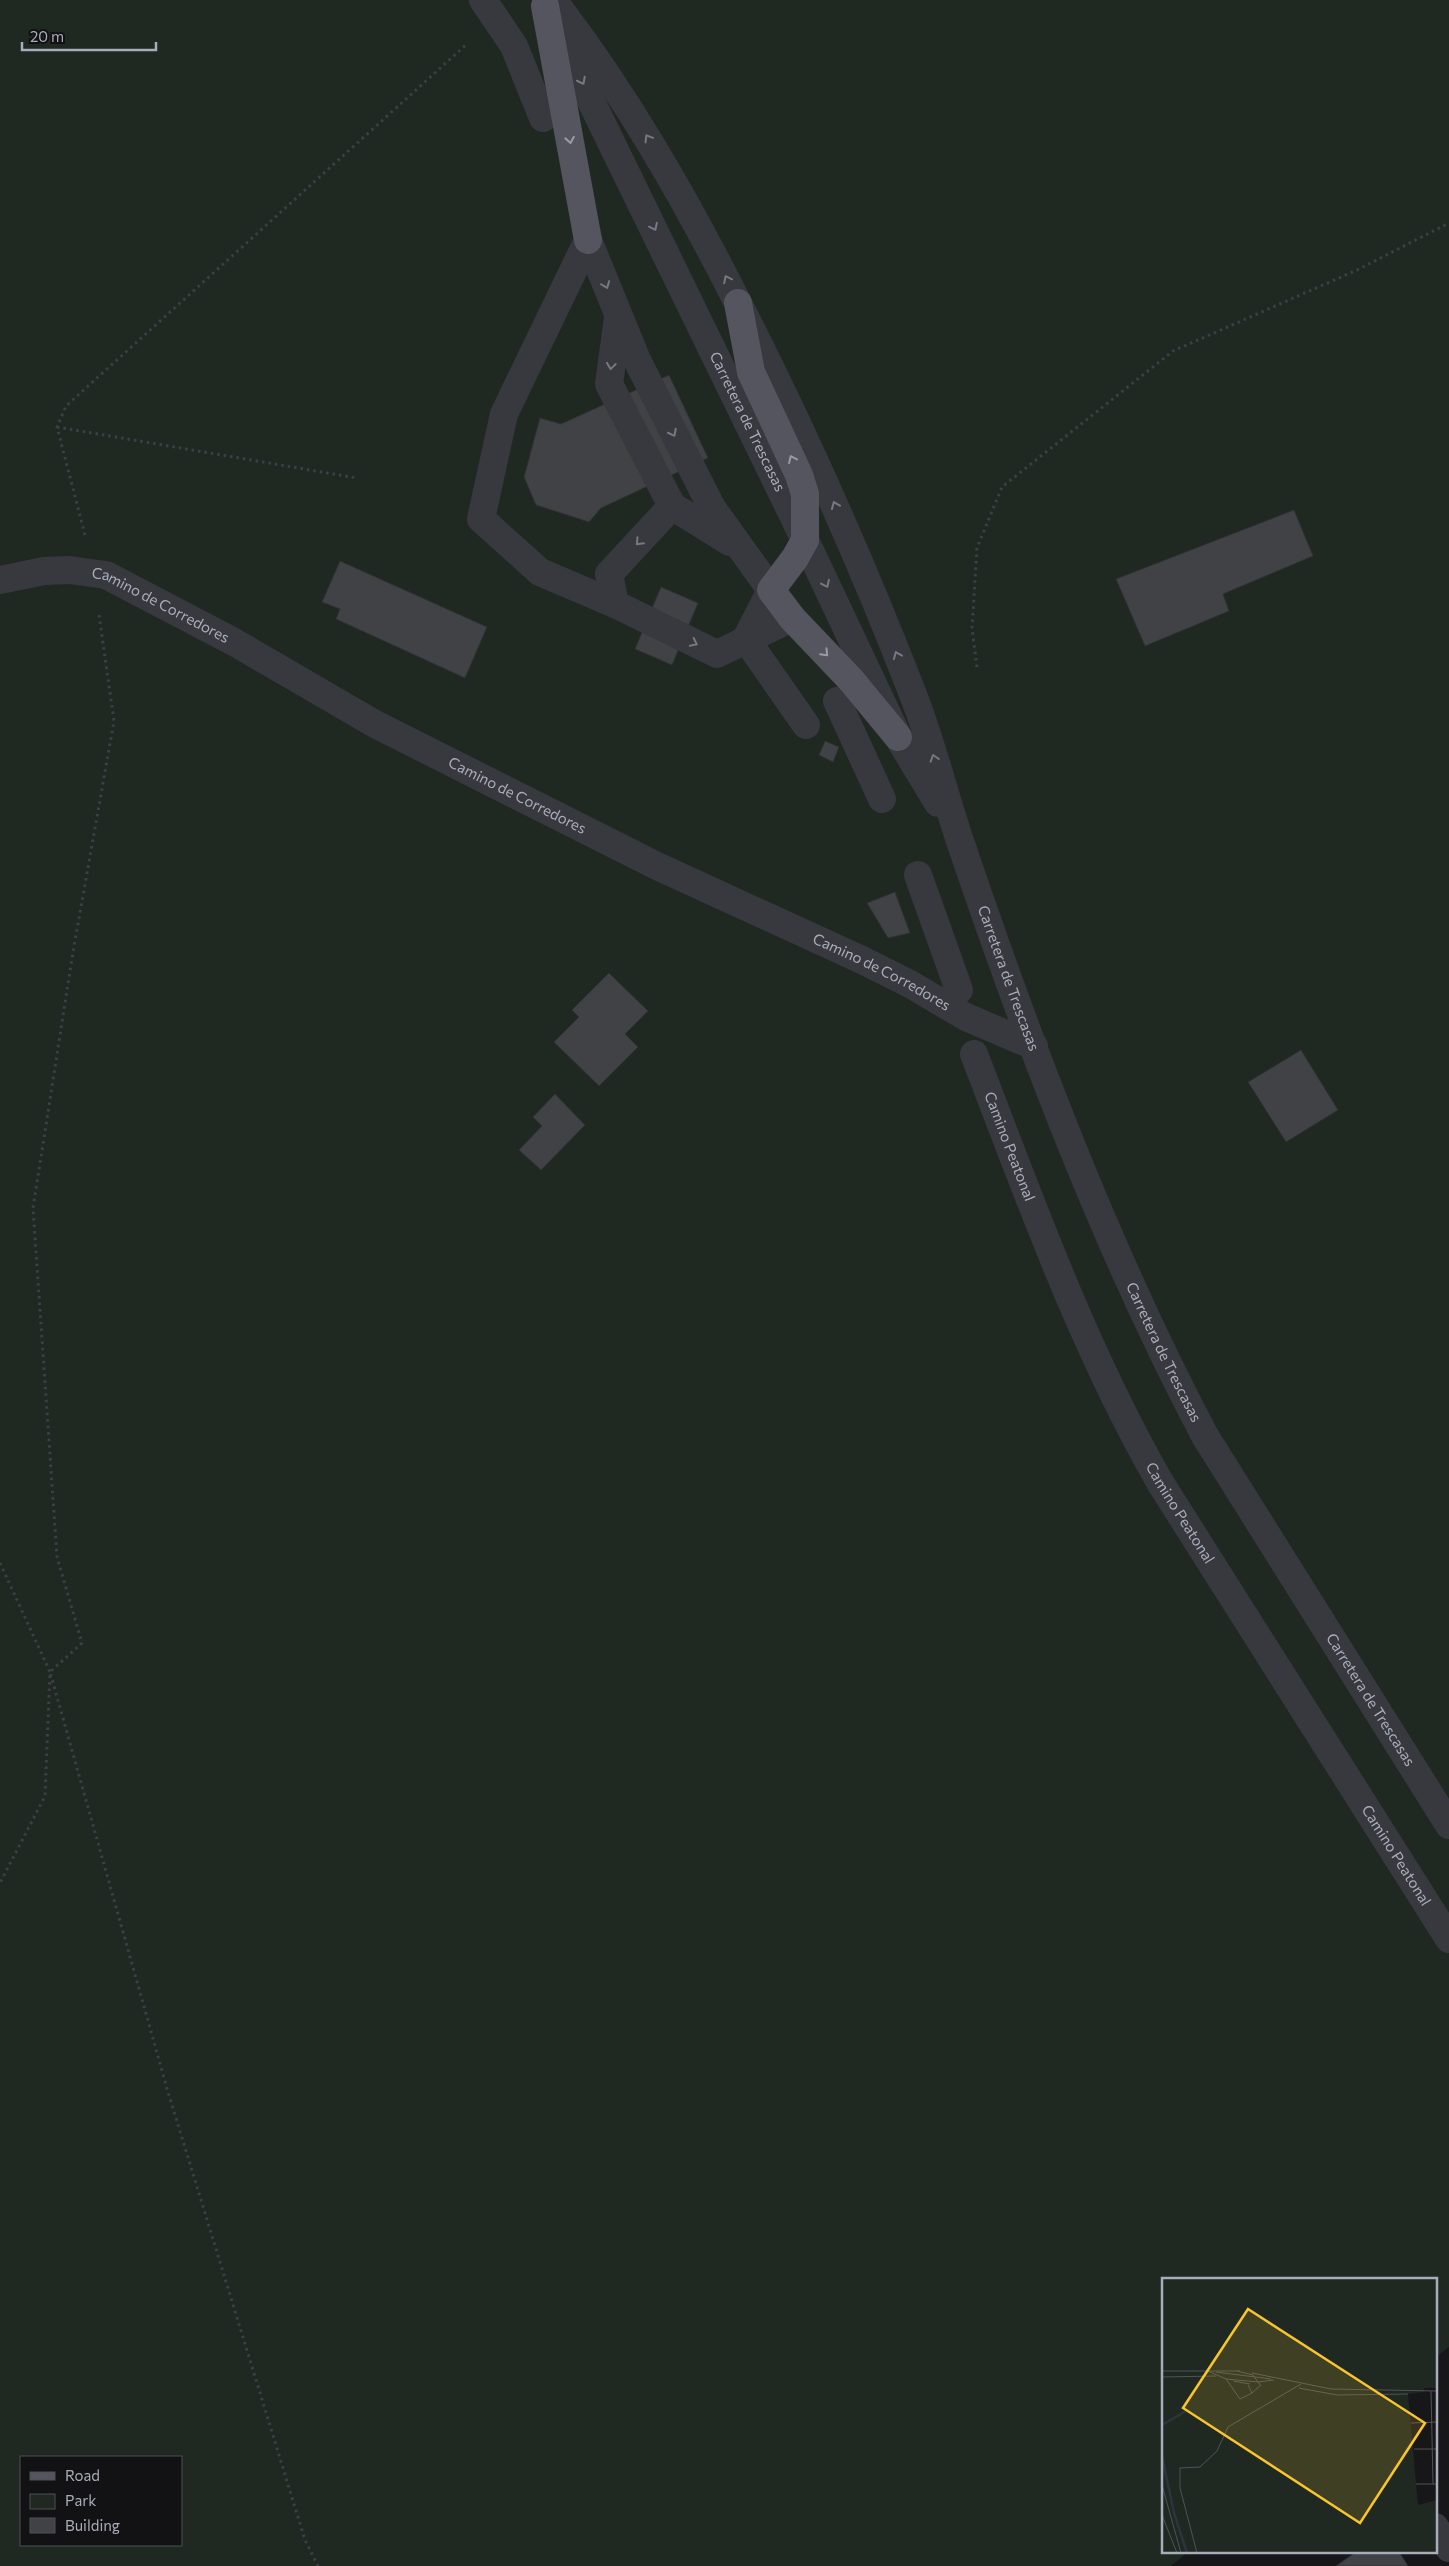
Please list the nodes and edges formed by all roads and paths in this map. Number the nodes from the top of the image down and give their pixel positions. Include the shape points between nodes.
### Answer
1 (546, 2) edge
2 (490, 9) edge
3 (543, 118) dead end
4 (1449, 223) edge
5 (588, 240) junction
6 (738, 303) junction
7 (618, 318) junction
8 (57, 427) junction
9 (357, 478) dead end
10 (672, 506) junction
11 (805, 540) junction
12 (742, 549) junction
13 (93, 573) junction
14 (0, 580) edge
15 (771, 590) junction
16 (615, 604) junction
17 (792, 618) junction
18 (746, 639) junction
19 (977, 667) dead end
20 (837, 701) dead end
21 (806, 725) dead end
22 (898, 737) junction
23 (882, 799) dead end
24 (959, 838) junction
25 (918, 875) dead end
26 (959, 990) dead end
27 (1034, 1046) junction
28 (974, 1054) dead end
29 (0, 1564) edge
30 (50, 1672) junction
31 (1449, 1825) edge
32 (0, 1883) edge
33 (1449, 1939) edge
34 (1436, 2528) edge
35 (1449, 2548) edge
36 (318, 2566) edge

1 -> 5 main road
6 -> 1 street, Carretera de Trescasas via 711,247 638,121 594,53
1 -> 11 street, Carretera de Trescasas
2 - 3 street via 514,46
2 - 8 path via 366,133 66,406
4 - 19 path via 1357,270 1172,351 1002,487 977,548 972,629
5 -> 7 street
5 - 16 street via 504,414 481,519 540,572
11 -> 6 main road via 805,494 751,372
24 -> 6 street, Carretera de Trescasas via 915,700 857,559 778,380
7 -> 10 street via 609,384
7 -> 12 street via 712,508
8 - 9 path
8 - 13 path
10 - 12 street
10 -> 16 street via 610,574
11 - 15 main road
11 -> 22 street, Carretera de Trescasas
12 - 15 street
13 - 14 street, Camino de Corredores via 44,571
13 - 27 street, Camino de Corredores via 106,575 234,642 375,724 648,862 910,984 966,1017
13 - 30 path via 114,721 73,952 33,1208 57,1557 82,1643
15 - 17 main road
15 - 18 street
16 -> 18 street via 717,654
17 - 18 street
17 -> 22 main road via 851,680
18 - 21 street
20 - 23 street
22 - 24 street, Carretera de Trescasas
24 - 27 street, Carretera de Trescasas
25 - 26 street
27 - 31 street, Carretera de Trescasas via 1081,1168 1175,1378 1205,1436
28 - 33 street, Camino Peatonal via 1032,1206 1094,1355 1127,1423 1177,1509
29 - 30 path
30 - 32 path via 45,1796
30 - 36 path via 168,2092 305,2540
34 - 35 street

